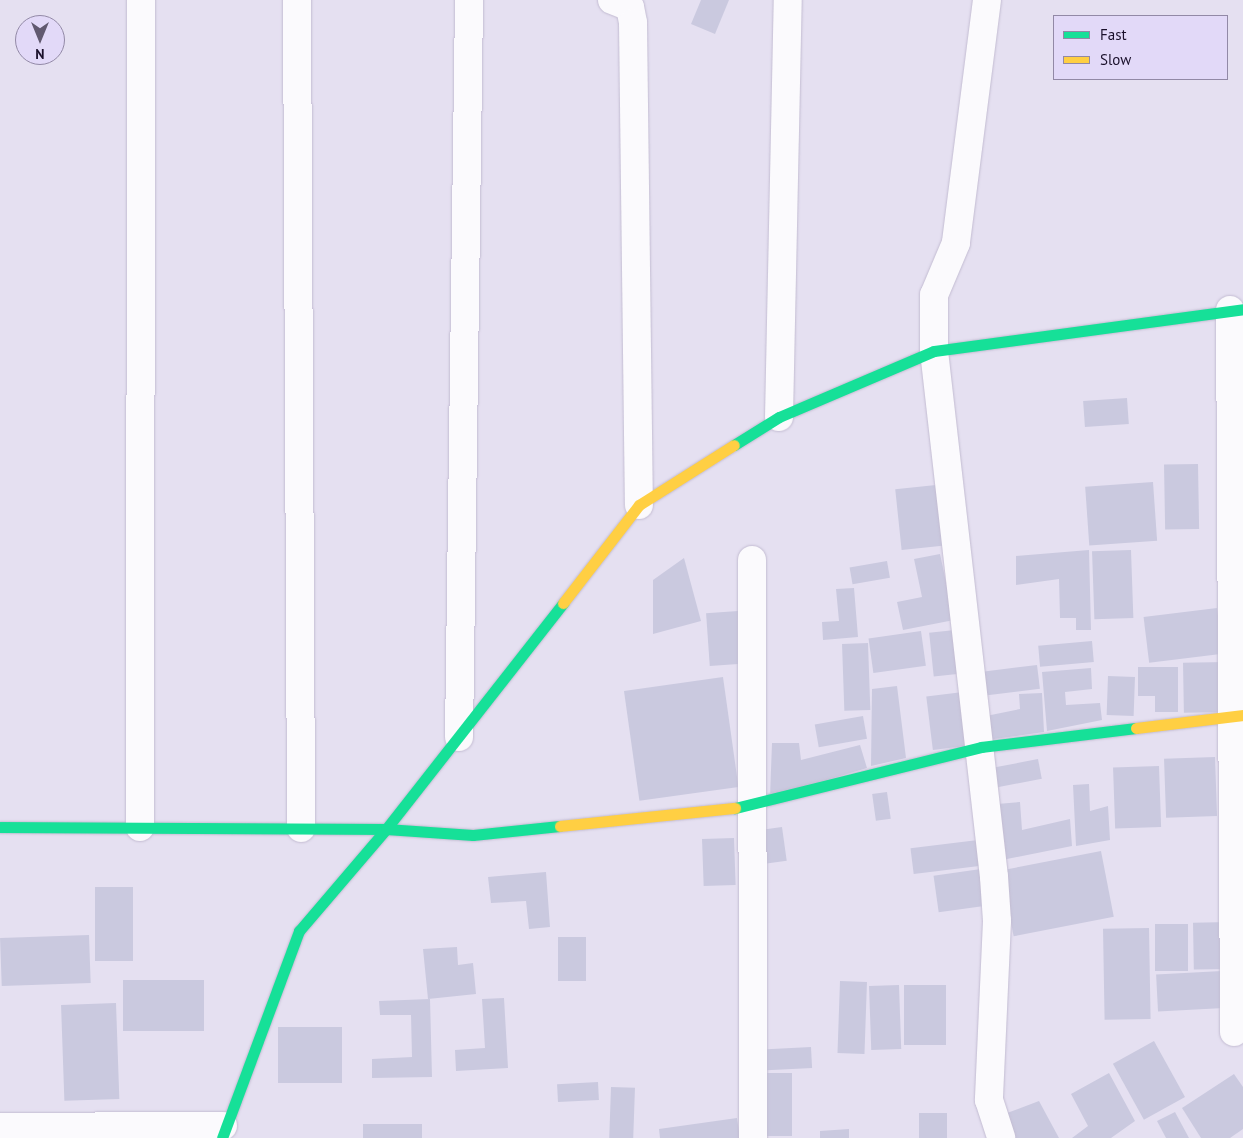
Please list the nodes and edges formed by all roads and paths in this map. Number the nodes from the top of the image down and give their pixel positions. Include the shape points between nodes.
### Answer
1 (141, 0) edge
2 (297, 0) edge
3 (468, 0) edge
4 (612, 0) edge
5 (788, 0) edge
6 (987, 0) edge
7 (1237, 309) edge
8 (934, 351) junction
9 (778, 417) junction
10 (639, 505) junction
11 (752, 560) dead end
12 (1236, 716) edge
13 (459, 737) junction
14 (981, 747) junction
15 (754, 806) junction
16 (0, 827) edge
17 (140, 828) junction
18 (302, 828) junction
19 (386, 829) junction
20 (1234, 1032) dead end
21 (0, 1127) edge
22 (222, 1132) edge
23 (753, 1138) edge
24 (1001, 1138) edge

1 - 17 street
2 - 18 street
3 - 13 street
4 - 10 street via 630,7 633,24
5 - 9 street
6 - 8 street via 956,243 934,295
7 - 8 street
7 - 12 street
8 - 9 street
8 - 14 street
9 - 10 street
10 - 13 street
11 - 15 street
12 - 14 street
12 - 20 street
13 - 19 street
14 - 15 street
14 - 24 street via 997,921 988,1100
15 - 19 street via 473,835
15 - 23 street
16 - 17 street
17 - 18 street
18 - 19 street
19 - 22 street via 298,931
21 - 22 street

